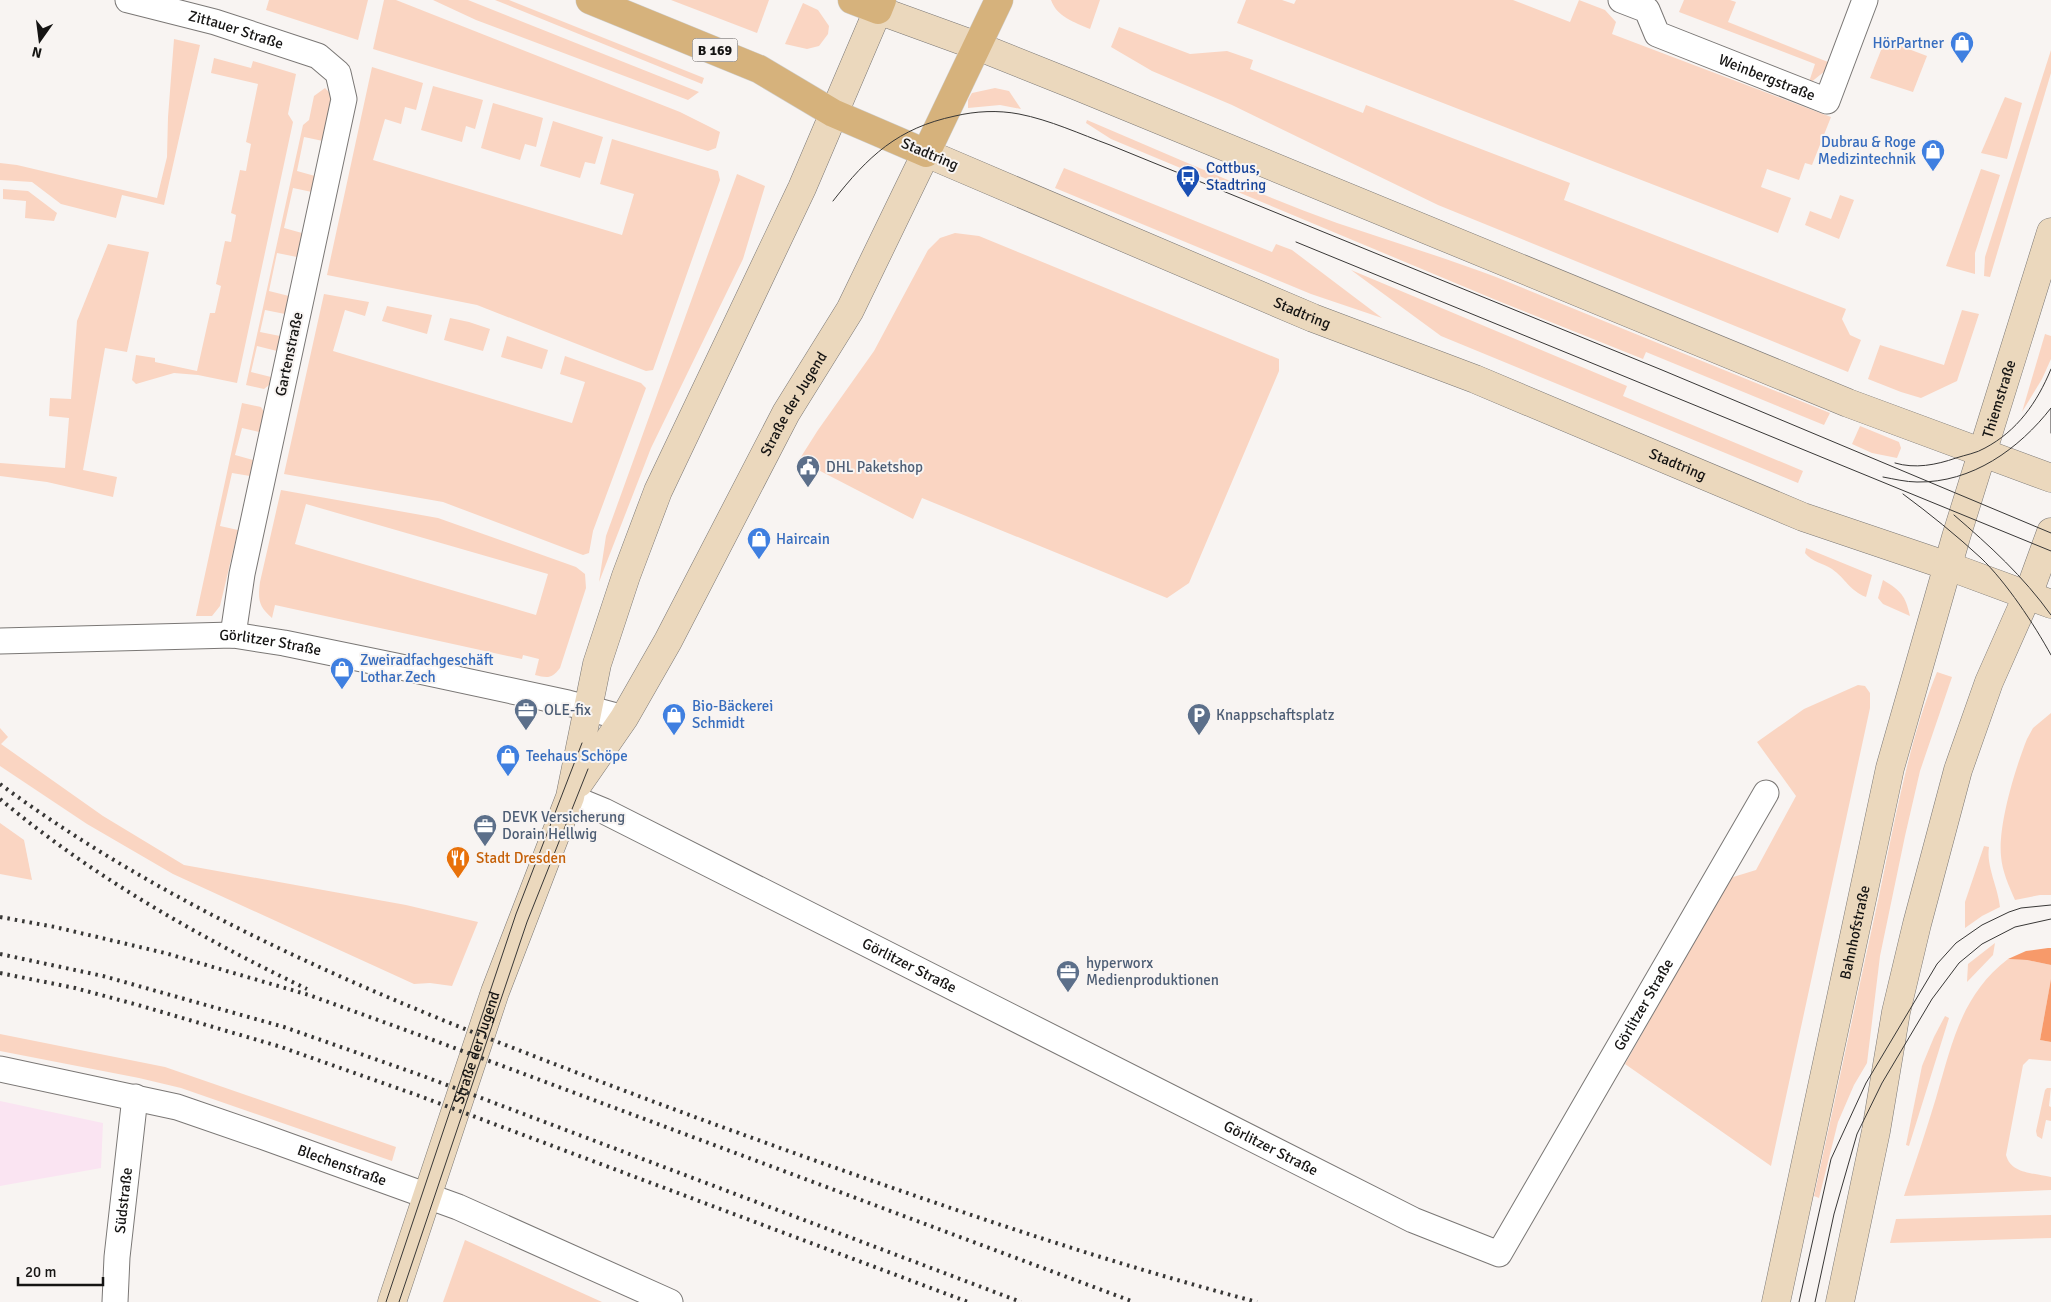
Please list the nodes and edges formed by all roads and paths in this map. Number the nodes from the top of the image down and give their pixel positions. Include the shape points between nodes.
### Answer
1 (128, 0) edge
2 (590, 0) edge
3 (852, 0) edge
4 (999, 0) edge
5 (1621, 0) edge
6 (1865, 0) edge
7 (880, 5) edge
8 (977, 46) junction
9 (338, 73) joint
10 (833, 113) junction
11 (926, 153) junction
12 (2051, 232) edge
13 (1983, 453) junction
14 (2051, 478) edge
15 (2051, 532) edge
16 (1948, 566) junction
17 (2039, 600) edge
18 (234, 635) junction
19 (0, 641) edge
20 (588, 708) junction
21 (624, 718) junction
22 (1766, 793) dead end
23 (570, 797) junction
24 (0, 1069) edge
25 (134, 1097) junction
26 (427, 1196) junction
27 (115, 1302) edge
28 (392, 1302) edge
29 (670, 1302) edge
30 (1776, 1302) edge
31 (1840, 1302) edge

1 - 9 street, Zittauer Straße via 215,22 287,45 318,56
2 - 10 main road, Stadtring / B 169 via 759,69
3 - 7 main road
4 - 8 main road, Straße der Jugend
5 - 6 street, Weinbergstraße via 1647,10 1657,34 1827,101
7 - 8 main road
7 - 10 main road, Straße der Jugend
8 - 11 main road, Straße der Jugend
8 - 13 main road via 1848,403
9 - 18 street, Gartenstraße via 344,99 242,574
10 - 11 main road, Stadtring / B 169
10 - 20 main road, Straße der Jugend via 802,188 658,491 597,664
11 - 16 main road, Stadtring via 1313,318 1475,378 1803,517
11 - 21 main road, Straße der Jugend via 850,310 786,413 668,641
12 - 13 main road, Thiemstraße
13 - 14 main road
13 - 16 main road, Thiemstraße
15 - 17 main road
16 - 17 main road, Stadtring
16 - 30 main road, Bahnhofstraße via 1890,768
17 - 31 main road via 1988,682 1958,770 1896,1012 1859,1218
18 - 19 street, Görlitzer Straße
18 - 20 street, Görlitzer Straße
20 - 21 street, Görlitzer Straße
20 - 23 main road, Straße der Jugend
21 - 23 main road, Straße der Jugend
22 - 23 street, Görlitzer Straße via 1499,1254 1413,1220 604,811
23 - 26 main road, Straße der Jugend via 495,992
24 - 25 street, Blechenstraße
25 - 26 street, Blechenstraße via 177,1107
25 - 27 street, Südstraße
26 - 28 main road, Straße der Jugend
26 - 29 street, Blechenstraße

